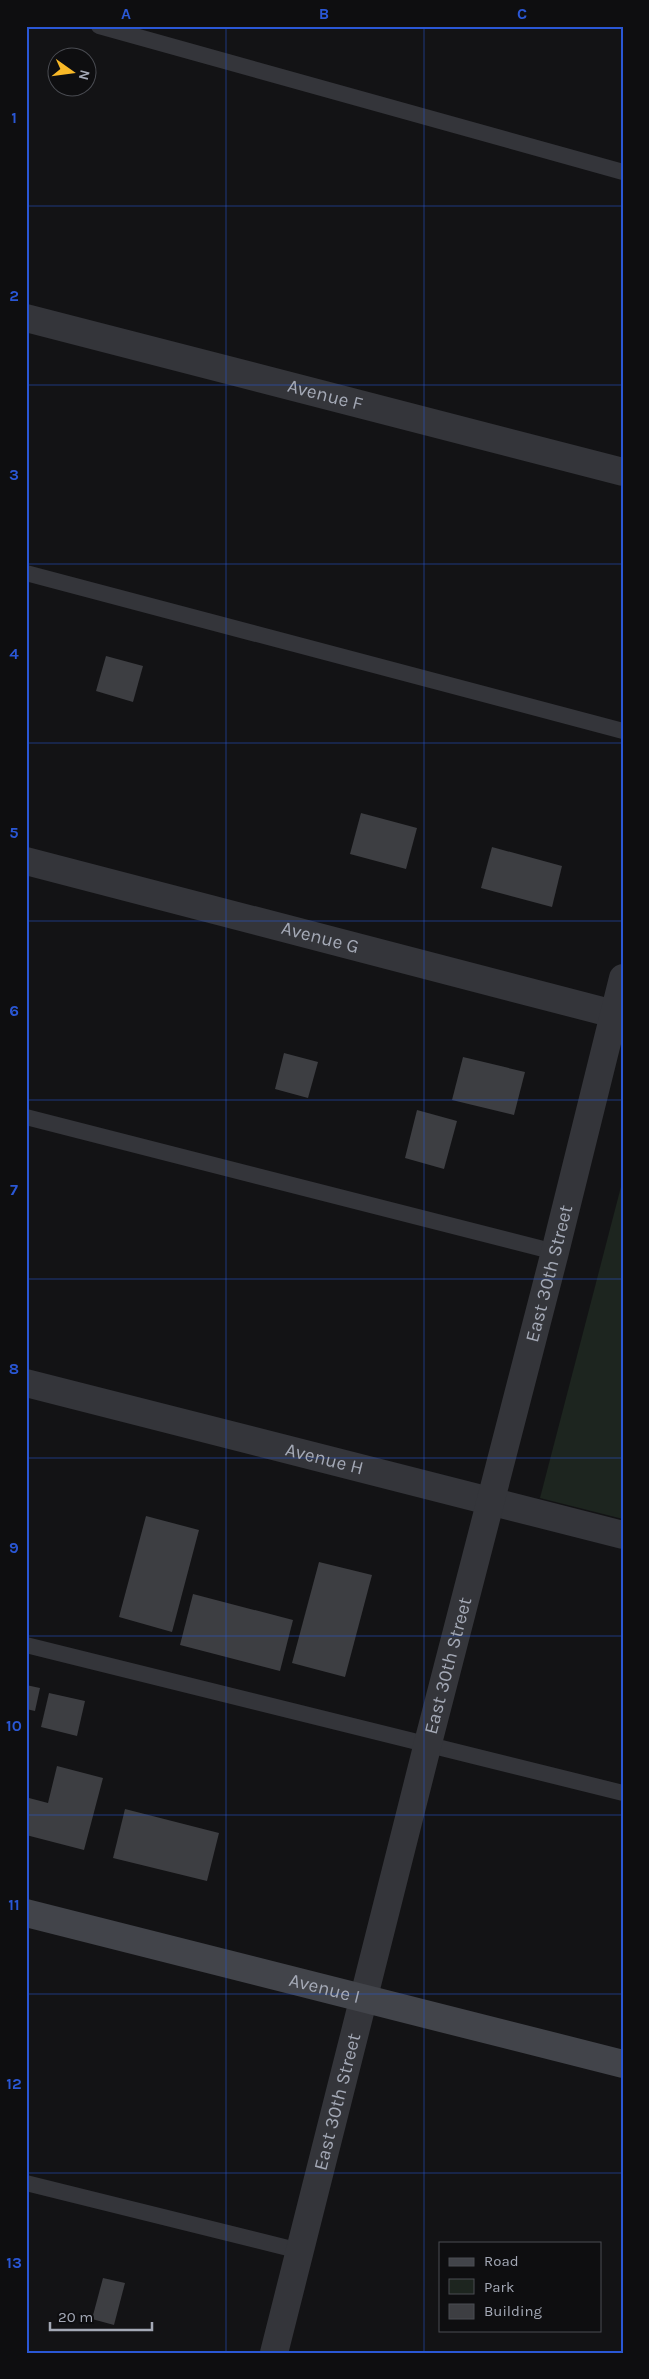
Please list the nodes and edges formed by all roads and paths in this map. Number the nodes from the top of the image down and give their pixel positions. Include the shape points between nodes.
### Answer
1 (99, 26) edge
2 (623, 172) edge
3 (26, 318) edge
4 (623, 472) edge
5 (26, 573) edge
6 (623, 731) edge
7 (26, 861) edge
8 (623, 978) edge
9 (614, 1014) junction
10 (26, 1117) edge
11 (556, 1252) junction
12 (26, 1383) edge
13 (492, 1503) junction
14 (623, 1535) edge
15 (26, 1645) edge
16 (428, 1743) junction
17 (623, 1793) edge
18 (26, 1913) edge
19 (364, 1999) junction
20 (623, 2064) edge
21 (26, 2183) edge
22 (300, 2251) junction
23 (274, 2353) edge

1 - 2 lane
3 - 4 street, Avenue F
5 - 6 lane
7 - 9 street, Avenue G
8 - 9 street, East 30th Street
9 - 11 street, East 30th Street
10 - 11 lane
11 - 13 street, East 30th Street
12 - 13 street, Avenue H
13 - 14 street, Avenue H
13 - 16 street, East 30th Street
15 - 16 lane
16 - 17 lane
16 - 19 street, East 30th Street
18 - 19 street, Avenue I
19 - 20 street, Avenue I
19 - 22 street, East 30th Street
21 - 22 lane
22 - 23 street, East 30th Street

